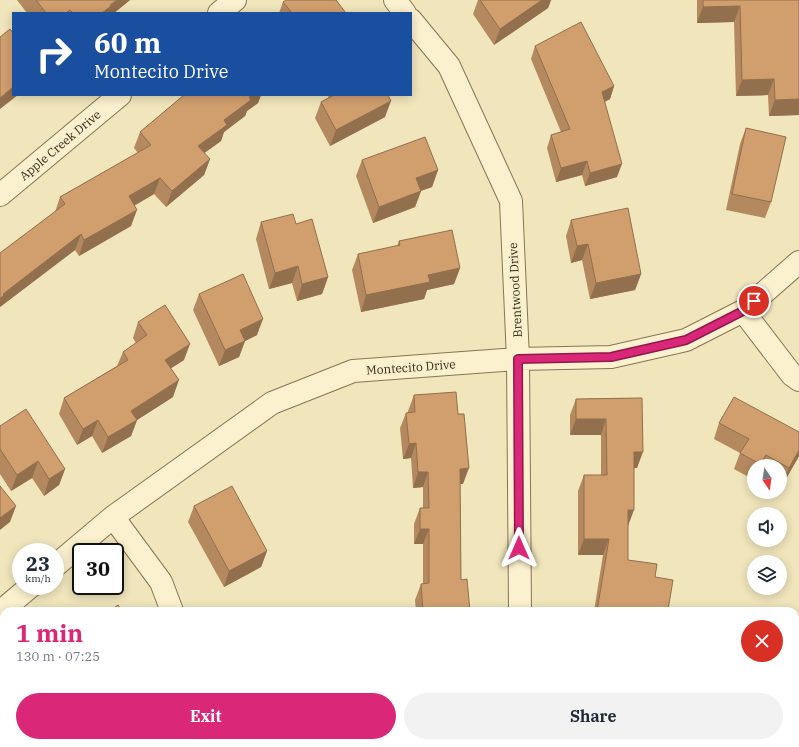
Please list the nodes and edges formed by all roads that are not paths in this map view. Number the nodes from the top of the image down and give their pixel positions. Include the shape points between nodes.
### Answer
1 (235, 0) edge
2 (395, 0) edge
3 (220, 12) edge
4 (404, 12) edge
5 (412, 21) edge
6 (119, 96) edge
7 (0, 195) edge
8 (799, 262) edge
9 (743, 311) junction
10 (518, 359) junction
11 (799, 380) edge
12 (113, 517) junction
13 (64, 558) edge
14 (20, 595) edge
15 (6, 607) edge
16 (170, 607) edge
17 (520, 607) edge

1 - 3 street
2 - 4 street
5 - 10 street, Brentwood Drive via 449,66 511,202
6 - 7 street, Apple Creek Drive
8 - 9 street, Montecito Drive
9 - 10 street, Montecito Drive via 686,340 611,357
9 - 11 street via 792,375
10 - 12 street, Montecito Drive via 353,371 272,404
10 - 17 street, Brentwood Drive
12 - 13 street, Montecito Drive
12 - 16 street via 161,582
14 - 15 street

